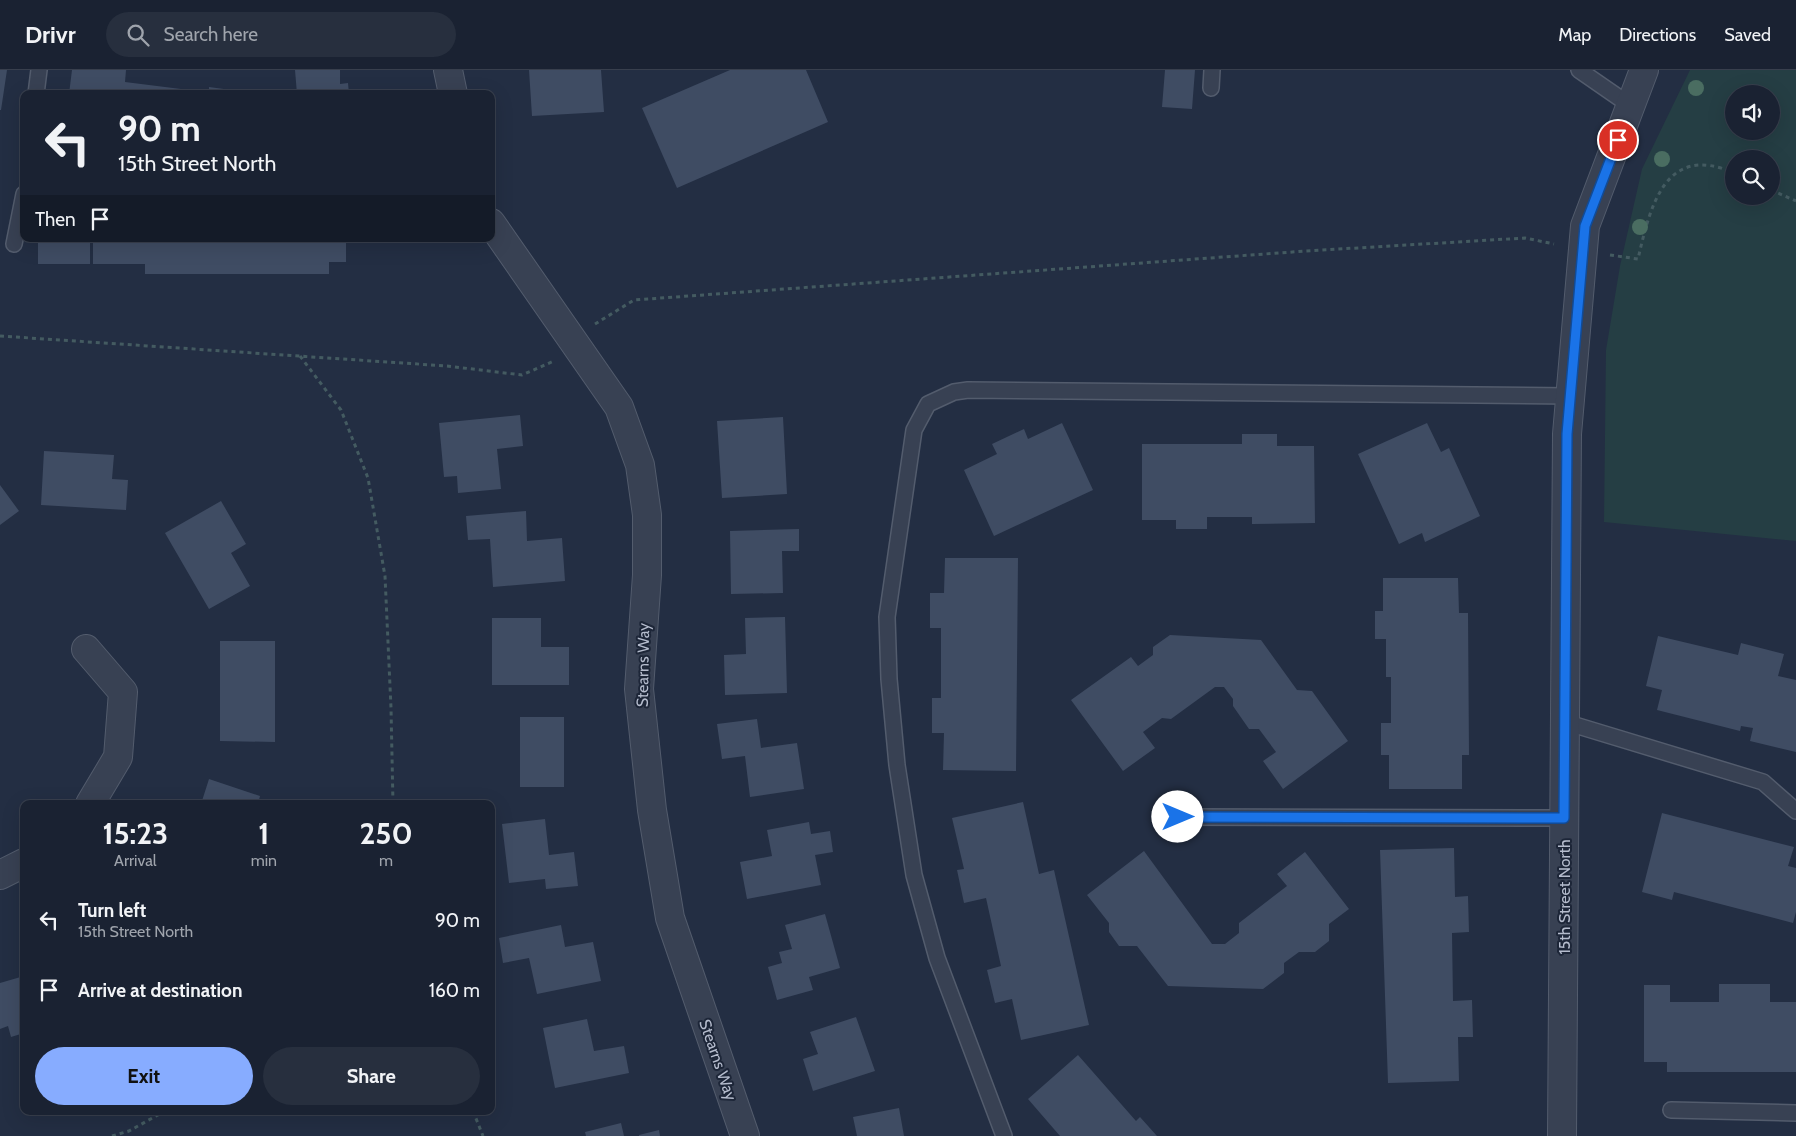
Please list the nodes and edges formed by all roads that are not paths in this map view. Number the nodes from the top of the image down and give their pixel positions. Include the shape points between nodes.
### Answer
1 (39, 70) edge
2 (448, 70) edge
3 (1212, 70) edge
4 (1579, 70) edge
5 (1644, 70) edge
6 (1211, 88) dead end
7 (36, 90) edge
8 (452, 90) edge
9 (1631, 106) junction
10 (20, 214) edge
11 (495, 229) edge
12 (14, 244) dead end
13 (1570, 396) junction
14 (86, 648) dead end
15 (1565, 722) junction
16 (92, 800) edge
17 (1796, 811) edge
18 (1178, 817) dead end
19 (1564, 818) junction
20 (20, 865) edge
21 (0, 875) edge
22 (1671, 1110) dead end
23 (1796, 1113) edge
24 (745, 1136) edge
25 (1004, 1136) edge
26 (1562, 1136) edge

1 - 7 lane
2 - 8 street
3 - 6 lane
4 - 9 lane
5 - 9 street, 15th Street North
9 - 13 street, 15th Street North via 1585,226
10 - 12 lane
11 - 24 street, Stearns Way via 619,407 640,465 647,516 647,575 639,689 652,810 670,918
13 - 15 street, 15th Street North
13 - 25 lane via 968,390 954,392 928,404 914,430 887,617 896,756 914,875 934,949
14 - 16 street via 123,692 118,757
15 - 17 lane via 1762,782
15 - 19 street, 15th Street North
18 - 19 lane
19 - 26 street, 15th Street North
20 - 21 street
22 - 23 lane

